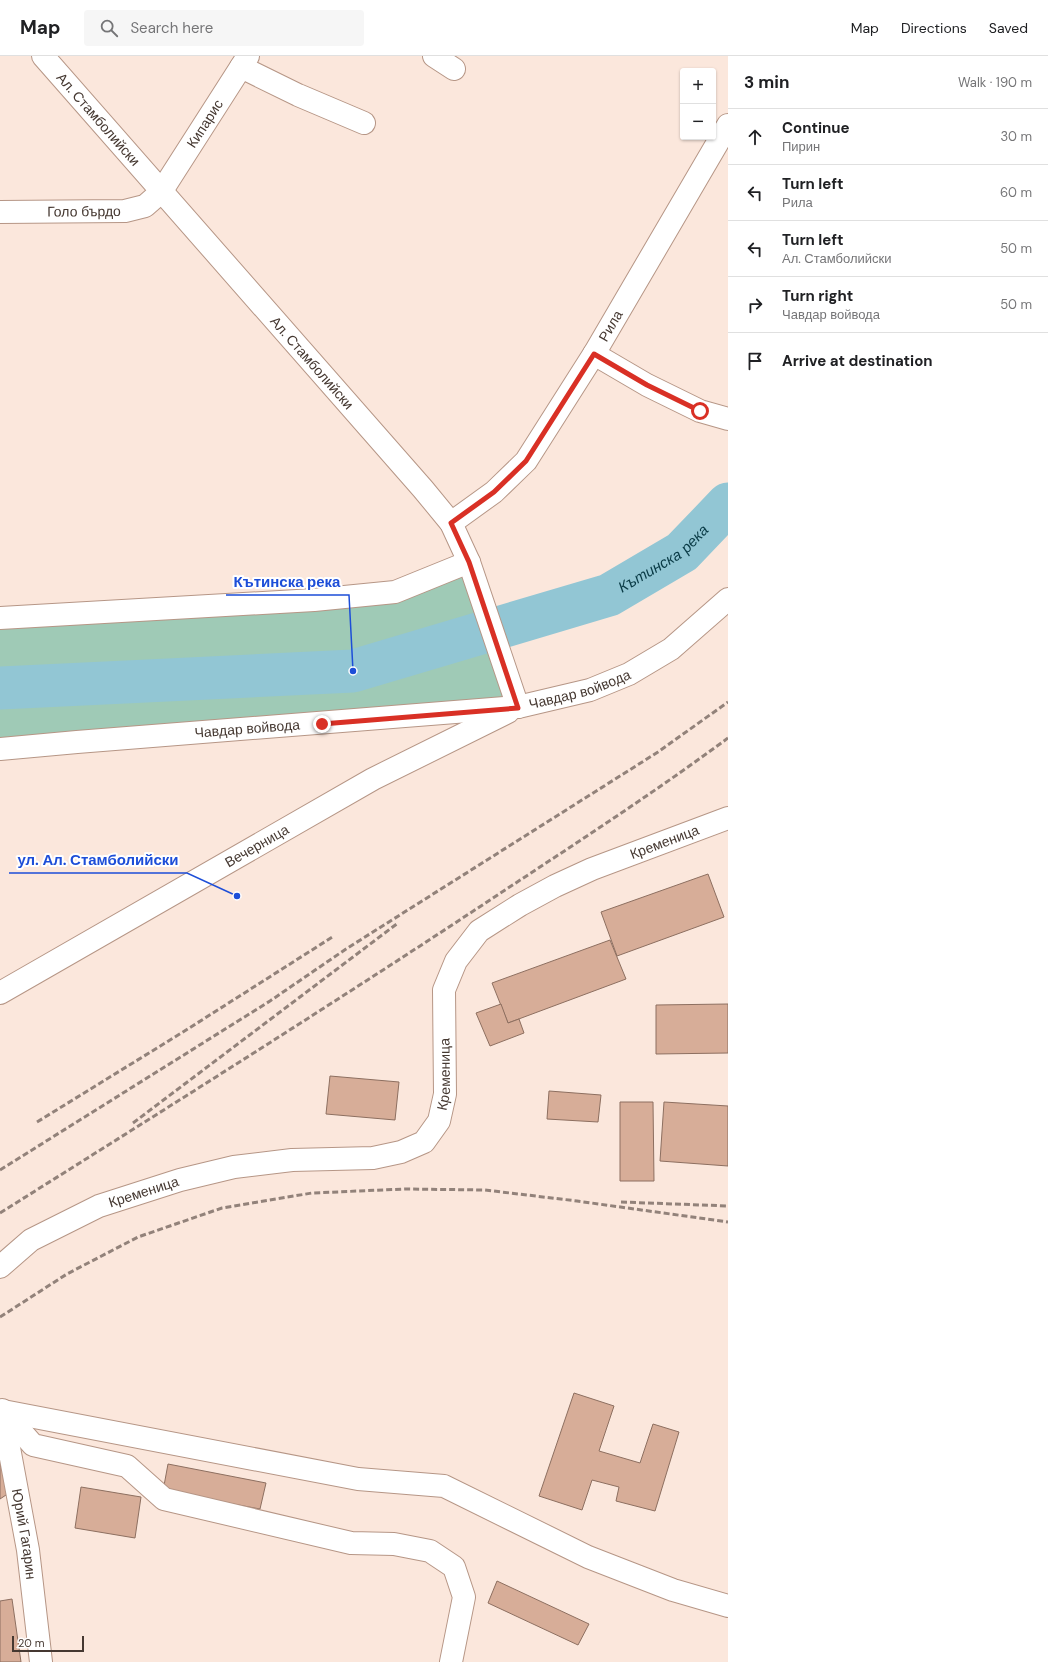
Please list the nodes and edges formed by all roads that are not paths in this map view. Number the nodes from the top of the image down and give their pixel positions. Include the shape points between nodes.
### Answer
1 (43, 56) edge
2 (434, 56) edge
3 (244, 62) edge
4 (454, 69) dead end
5 (364, 123) dead end
6 (728, 125) edge
7 (161, 192) junction
8 (0, 212) edge
9 (594, 354) junction
10 (728, 419) edge
11 (451, 523) junction
12 (469, 562) junction
13 (728, 599) edge
14 (0, 618) edge
15 (518, 708) junction
16 (0, 749) edge
17 (728, 818) edge
18 (0, 993) edge
19 (0, 1267) edge
20 (1, 1410) edge
21 (728, 1606) edge
22 (41, 1662) edge
23 (451, 1662) edge

1 - 7 street, Ал. Стамболийски
2 - 4 street
3 - 5 street via 298,95
3 - 7 street, Кипарис
6 - 9 street, Рила
7 - 8 street, Голо бърдо via 144,206 125,211
7 - 11 street, Ал. Стамболийски
9 - 10 street via 647,385 700,411
9 - 11 street, Рила via 526,461 494,492
11 - 12 street, Ал. Стамболийски
12 - 14 street via 395,592 314,600
12 - 15 street, Ал. Стамболийски
13 - 15 street, Чавдар войвода via 671,649 629,674 590,690
15 - 16 street, Чавдар войвода
15 - 18 street, Вечерница via 373,779
17 - 19 street, Кременица via 592,869 520,905 479,931 456,960 444,990 445,1094 438,1121 424,1142 401,1152 373,1158 292,1160 234,1167 180,1180 99,1206 31,1240
20 - 21 street via 358,1479 444,1486 588,1557 673,1590
20 - 22 street, Юрий Гагарин via 28,1550
20 - 23 street via 33,1445 127,1466 164,1499 351,1543 394,1544 430,1551 454,1567 464,1597

